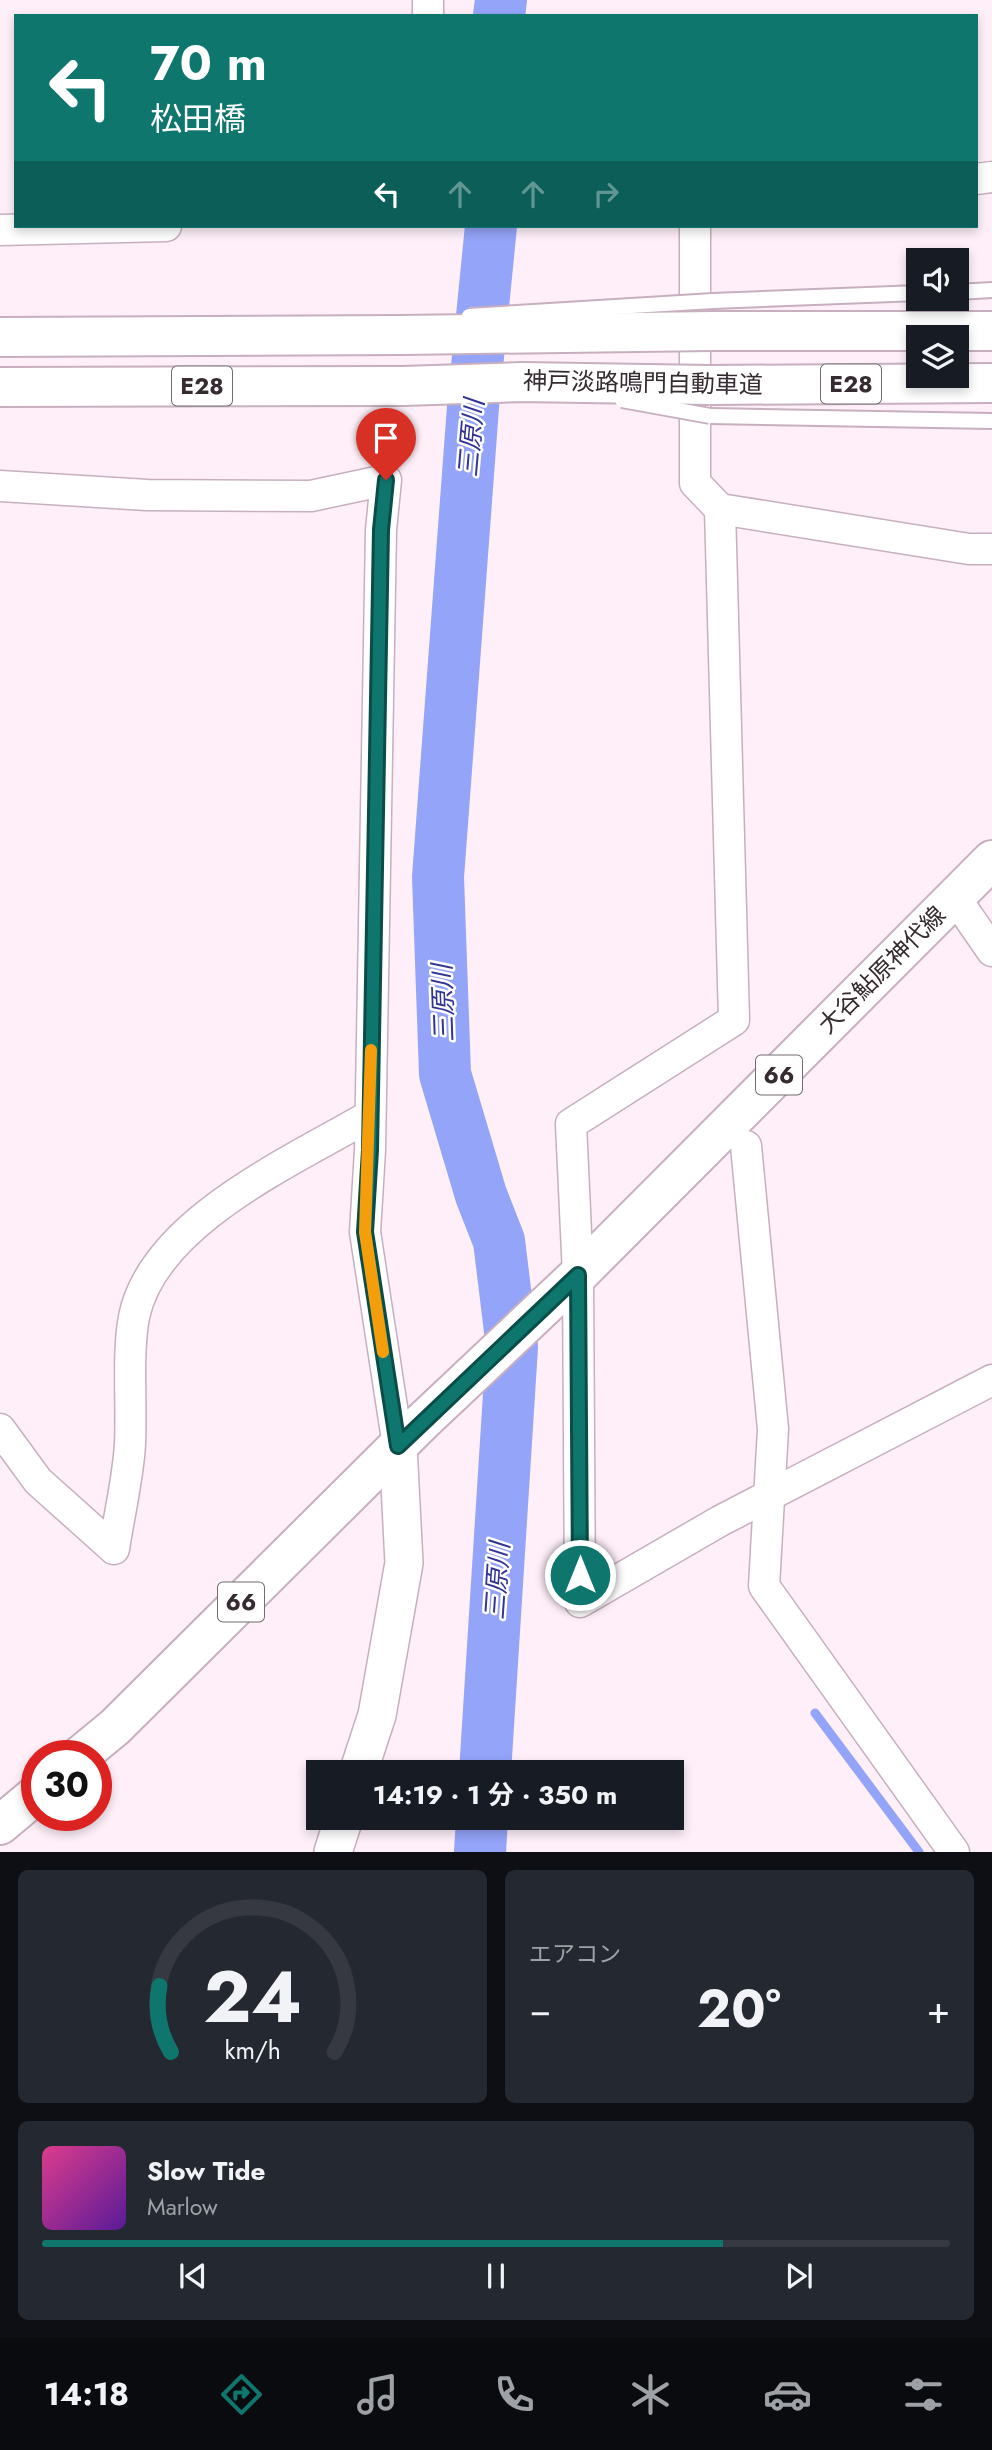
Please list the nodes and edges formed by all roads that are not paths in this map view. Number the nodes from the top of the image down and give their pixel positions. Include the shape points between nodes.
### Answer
1 (83, 228) edge
2 (695, 228) edge
3 (0, 230) edge
4 (992, 290) edge
5 (969, 291) edge
6 (906, 294) edge
7 (713, 316) junction
8 (456, 317) dead end
9 (992, 331) edge
10 (0, 337) edge
11 (992, 383) edge
12 (0, 387) edge
13 (710, 401) junction
14 (992, 421) edge
15 (0, 486) edge
16 (720, 509) junction
17 (992, 549) edge
18 (992, 860) edge
19 (954, 896) junction
20 (992, 951) edge
21 (369, 1116) junction
22 (746, 1146) dead end
23 (570, 1281) junction
24 (992, 1380) edge
25 (0, 1429) edge
26 (410, 1434) junction
27 (768, 1496) junction
28 (99, 1740) edge
29 (362, 1760) edge
30 (21, 1807) edge
31 (0, 1825) edge
32 (340, 1830) edge
33 (333, 1852) edge
34 (954, 1852) edge

1 - 3 street
2 - 16 street via 695,483
4 - 5 lane
6 - 7 lane
7 - 8 lane, bridge
7 - 9 main road, 神戸淡路鳴門自動車道 / E28
7 - 10 main road, 神戸淡路鳴門自動車道 / E28, bridge via 223,337
11 - 13 main road, 神戸淡路鳴門自動車道 / E28
12 - 13 main road, 神戸淡路鳴門自動車道 / E28, bridge via 522,382
13 - 14 lane
15 - 21 street via 147,495 311,496 386,480 381,530
16 - 17 street via 969,550
16 - 23 street via 734,1020 570,1124
18 - 19 main road, 大谷鮎原神代線 / 66
19 - 20 street
19 - 23 main road, 大谷鮎原神代線 / 66
21 - 25 street via 226,1200 173,1247 149,1276 134,1317 130,1448 114,1549 37,1480
21 - 26 street via 365,1232
22 - 27 street via 773,1429
23 - 26 main road, 66
23 - 27 street via 580,1602
24 - 27 street
26 - 28 main road, 66
26 - 29 street via 404,1563 377,1715
27 - 34 street via 764,1586
30 - 31 main road
32 - 33 street

